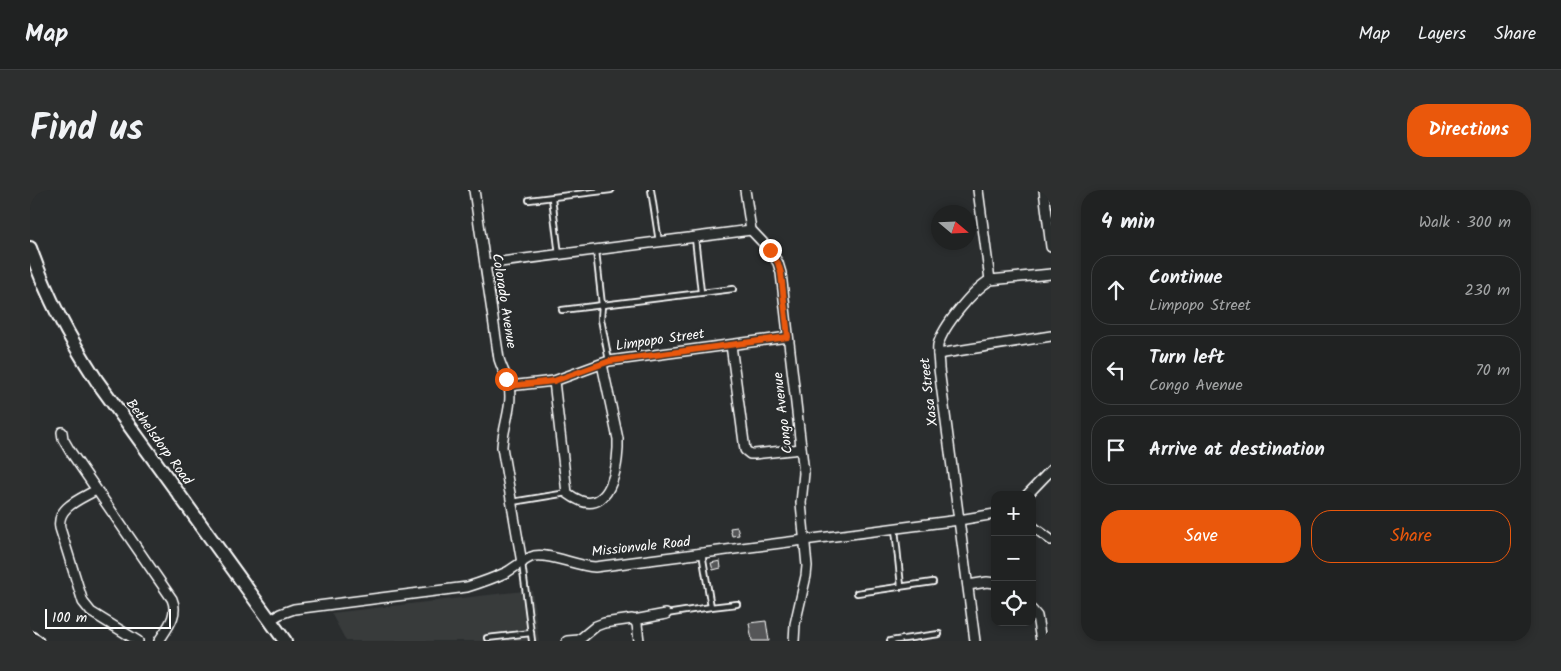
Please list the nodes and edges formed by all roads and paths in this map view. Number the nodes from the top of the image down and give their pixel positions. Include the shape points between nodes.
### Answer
1 (474, 190) edge
2 (611, 190) edge
3 (651, 190) edge
4 (745, 190) edge
5 (978, 190) edge
6 (1044, 190) edge
7 (552, 198) junction
8 (529, 200) dead end
9 (1049, 210) edge
10 (751, 230) junction
11 (695, 238) junction
12 (659, 242) junction
13 (1051, 247) edge
14 (30, 248) edge
15 (596, 251) junction
16 (559, 255) junction
17 (485, 264) junction
18 (1051, 274) edge
19 (990, 280) junction
20 (733, 289) dead end
21 (701, 292) junction
22 (602, 305) junction
23 (562, 310) dead end
24 (1051, 336) edge
25 (788, 337) junction
26 (731, 345) junction
27 (938, 354) junction
28 (606, 362) junction
29 (554, 381) junction
30 (509, 386) junction
31 (62, 432) dead end
32 (801, 450) junction
33 (1051, 470) edge
34 (96, 490) junction
35 (1031, 491) edge
36 (567, 493) junction
37 (511, 502) junction
38 (991, 515) edge
39 (959, 520) junction
40 (894, 528) junction
41 (1036, 529) edge
42 (805, 539) junction
43 (1051, 540) edge
44 (702, 554) junction
45 (522, 563) junction
46 (933, 582) dead end
47 (991, 582) edge
48 (968, 585) junction
49 (901, 586) junction
50 (857, 593) dead end
51 (737, 604) dead end
52 (711, 607) junction
53 (666, 614) joint
54 (1036, 615) edge
55 (270, 620) junction
56 (634, 620) junction
57 (531, 633) junction
58 (938, 634) dead end
59 (30, 637) edge
60 (487, 638) dead end
61 (909, 640) edge
62 (37, 641) edge
63 (138, 641) edge
64 (159, 641) edge
65 (285, 641) edge
66 (532, 641) edge
67 (567, 641) edge
68 (639, 641) edge
69 (794, 641) edge
70 (890, 641) edge
71 (976, 641) edge
72 (1041, 641) edge

1 - 17 street, Colorado Avenue
2 - 7 lane
3 - 12 lane
4 - 10 street
5 - 19 street
6 - 9 street
7 - 8 lane
7 - 16 lane
9 - 13 street
10 - 11 street
10 - 25 street, Congo Avenue via 778,263
11 - 12 street
11 - 21 lane
12 - 15 street
14 - 55 main road, Bethelsdorp Road via 58,318 96,381
15 - 16 street
15 - 22 lane
16 - 17 street
17 - 30 street, Colorado Avenue via 499,359
18 - 19 street
19 - 27 street, Xasa Street via 972,294 950,322 942,335
20 - 21 lane
21 - 22 lane
22 - 23 lane
22 - 28 lane
24 - 27 street
25 - 26 street, Limpopo Street
25 - 32 street, Congo Avenue
26 - 28 street, Limpopo Street
26 - 32 street via 745,450 754,454
27 - 39 street, Xasa Street
28 - 29 street, Limpopo Street
28 - 36 street via 618,439 616,469 608,489 599,499 586,502
29 - 30 street, Limpopo Street
29 - 36 street
30 - 37 street, Colorado Avenue via 502,447
31 - 34 street via 66,444
32 - 42 street, Congo Avenue
33 - 35 street
34 - 63 street via 62,511 60,528 83,602 90,612
34 - 64 street via 175,606 173,618
36 - 37 lane
37 - 45 street, Colorado Avenue
38 - 39 street, Missionvale Road
39 - 40 street, Missionvale Road
39 - 48 street, Xasa Street
40 - 42 street, Missionvale Road
40 - 49 lane
41 - 43 street
42 - 44 street, Missionvale Road
42 - 69 street, Congo Avenue via 806,576
44 - 45 street, Missionvale Road via 595,567 544,556 535,556
44 - 52 lane
45 - 55 street, Missionvale Road via 467,587 294,609
45 - 57 lane
46 - 49 lane
47 - 48 street
48 - 71 street, Xasa Street
49 - 50 lane
51 - 52 lane
52 - 53 lane
53 - 56 street
54 - 72 street
55 - 65 main road, Bethelsdorp Road
56 - 67 street via 604,623 579,640
56 - 68 street
57 - 60 lane
57 - 66 lane
58 - 61 lane
59 - 62 street
61 - 70 lane

